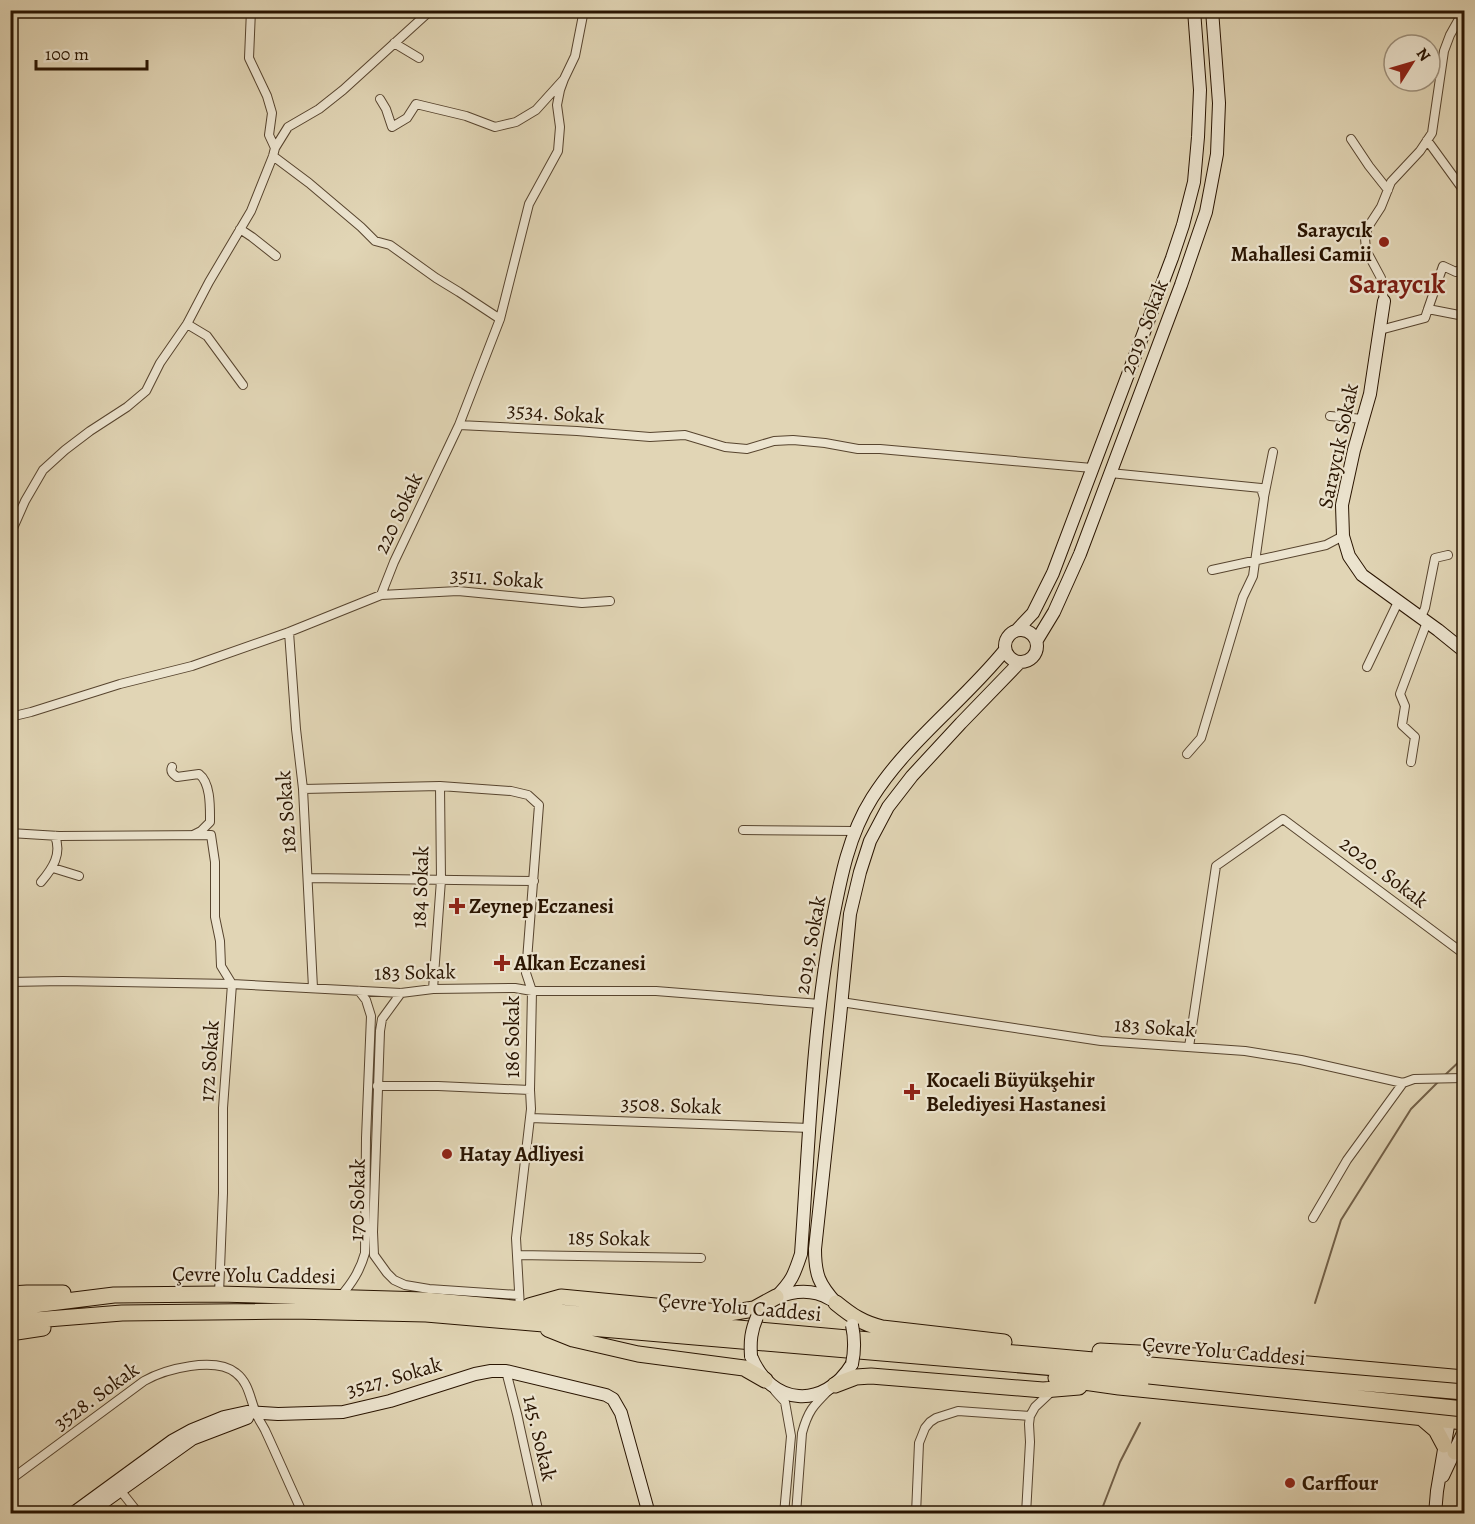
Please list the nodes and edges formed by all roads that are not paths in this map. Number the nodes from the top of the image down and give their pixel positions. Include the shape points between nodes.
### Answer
1 (251, 10) edge
2 (431, 10) edge
3 (584, 10) edge
4 (1194, 10) edge
5 (1212, 10) edge
6 (1464, 10) edge
7 (394, 43) junction
8 (419, 58) dead end
9 (564, 79) junction
10 (380, 99) dead end
11 (1351, 139) dead end
12 (1427, 140) junction
13 (274, 152) junction
14 (1388, 190) junction
15 (1464, 191) edge
16 (240, 229) junction
17 (276, 256) dead end
18 (1464, 264) edge
19 (1384, 301) joint
20 (1428, 309) junction
21 (1464, 316) edge
22 (500, 319) junction
23 (187, 324) junction
24 (1380, 330) junction
25 (243, 385) dead end
26 (1330, 416) dead end
27 (1363, 418) junction
28 (459, 425) junction
29 (1273, 452) dead end
30 (1092, 468) junction
31 (1110, 473) junction
32 (1264, 498) junction
33 (10, 535) edge
34 (1343, 536) junction
35 (1448, 555) dead end
36 (1255, 560) junction
37 (1212, 570) dead end
38 (381, 595) junction
39 (610, 601) dead end
40 (1398, 602) junction
41 (1424, 620) junction
42 (1017, 630) junction
43 (289, 632) junction
44 (1037, 640) junction
45 (1005, 650) junction
46 (1464, 651) edge
47 (1020, 662) junction
48 (1366, 666) dead end
49 (10, 717) edge
50 (1187, 754) dead end
51 (1411, 762) dead end
52 (172, 767) dead end
53 (440, 786) junction
54 (303, 789) junction
55 (743, 830) dead end
56 (855, 831) junction
57 (10, 833) edge
58 (193, 835) junction
59 (55, 836) junction
60 (52, 868) junction
61 (79, 876) dead end
62 (308, 878) junction
63 (441, 880) junction
64 (534, 881) junction
65 (41, 882) dead end
66 (1464, 954) edge
67 (10, 982) edge
68 (232, 984) junction
69 (313, 988) junction
70 (433, 989) junction
71 (359, 991) junction
72 (532, 991) junction
73 (401, 993) junction
74 (841, 1002) junction
75 (820, 1004) junction
76 (1189, 1047) junction
77 (1464, 1078) edge
78 (1403, 1083) junction
79 (377, 1086) junction
80 (530, 1090) junction
81 (530, 1118) junction
82 (810, 1128) junction
83 (1313, 1218) dead end
84 (517, 1255) junction
85 (701, 1258) dead end
86 (10, 1294) edge
87 (219, 1294) junction
88 (114, 1295) junction
89 (340, 1297) junction
90 (776, 1298) junction
91 (520, 1302) junction
92 (837, 1303) junction
93 (10, 1308) edge
94 (122, 1313) junction
95 (10, 1322) edge
96 (531, 1323) junction
97 (10, 1333) edge
98 (942, 1347) junction
99 (1070, 1351) junction
100 (865, 1352) junction
101 (506, 1371) junction
102 (1149, 1371) junction
103 (1464, 1379) edge
104 (765, 1380) junction
105 (836, 1385) junction
106 (1107, 1385) junction
107 (1054, 1389) junction
108 (1464, 1409) edge
109 (256, 1414) junction
110 (1030, 1416) junction
111 (1422, 1418) junction
112 (1449, 1421) junction
113 (1464, 1422) edge
114 (1464, 1431) edge
115 (1455, 1447) edge
116 (10, 1479) edge
117 (117, 1486) junction
118 (72, 1514) edge
119 (87, 1514) edge
120 (139, 1514) edge
121 (303, 1514) edge
122 (539, 1514) edge
123 (649, 1514) edge
124 (784, 1514) edge
125 (796, 1514) edge
126 (915, 1514) edge
127 (1026, 1514) edge
128 (1434, 1514) edge

1 - 13 street via 249,58 272,114 269,135
2 - 7 street
3 - 9 street via 575,56
4 - 30 street, 2019. Sokak via 1200,90 1194,182 1172,258
5 - 31 street, 2019. Sokak via 1218,134 1206,212
6 - 12 street via 1444,51 1432,133
7 - 8 street
7 - 13 street via 343,90 288,127
9 - 10 street via 536,110 516,122 495,127 417,104 407,118 392,127
9 - 22 street, 220 Sokak via 557,105 558,151 529,204
11 - 14 street
12 - 14 street
12 - 15 street
13 - 16 street
13 - 22 street via 375,241 390,245
14 - 19 street via 1368,228 1365,245 1381,278
16 - 17 street
16 - 23 street
18 - 20 street via 1456,272 1443,266
19 - 24 street, Saraycık Sokak
20 - 21 street
20 - 24 street via 1425,318
22 - 28 street, 220 Sokak
23 - 25 street via 207,336
23 - 33 street via 146,391 43,470
24 - 27 street, Saraycık Sokak
26 - 27 street
27 - 34 street, Saraycık Sokak via 1342,505
28 - 30 street, 3534. Sokak via 650,437 685,435 747,449 793,440
28 - 38 street, 220 Sokak
29 - 32 street
30 - 42 street, 2019. Sokak via 1053,573 1033,613
31 - 32 street via 1261,488
31 - 44 street, 2019. Sokak via 1080,554
32 - 36 street
34 - 36 street via 1326,545
34 - 40 street, Saraycık Sokak via 1349,556 1362,575
35 - 41 street via 1435,558
36 - 37 street
36 - 50 street via 1201,738
38 - 39 street, 3511. Sokak via 458,591 582,603
38 - 43 street
40 - 41 street, Saraycık Sokak
40 - 48 street
41 - 46 street, Saraycık Sokak
41 - 51 street via 1400,694 1405,706 1402,725 1415,737
42 - 44 street via 1027,630
42 - 45 street, 2019. Sokak via 1008,636
43 - 49 street via 192,666
43 - 54 street, 182 Sokak
44 - 47 street, 2019. Sokak via 1034,656
45 - 47 street
45 - 56 street, 2019. Sokak via 904,754 872,798
47 - 74 street, 2019. Sokak via 912,776 888,807 870,841 850,914
52 - 58 street via 177,777 199,774 206,781 210,822
53 - 54 street, 186 Sokak
53 - 63 street, 184 Sokak
53 - 64 street, 186 Sokak via 511,791 528,795 539,805
54 - 62 street, 182 Sokak
55 - 56 street
56 - 75 street, 2019. Sokak via 838,892
57 - 59 street
58 - 59 street
58 - 68 street, 172 Sokak via 210,835 221,966
59 - 60 street via 58,844
60 - 61 street
60 - 65 street
62 - 63 street
62 - 69 street, 182 Sokak
63 - 64 street
63 - 70 street, 184 Sokak
64 - 72 street, 186 Sokak via 526,973
66 - 76 street, 2020. Sokak via 1283,819 1216,866
67 - 68 street, 183 Sokak
68 - 69 street, 183 Sokak
68 - 87 street, 172 Sokak via 223,1108
69 - 71 street, 183 Sokak
70 - 72 street, 183 Sokak
70 - 73 street, 183 Sokak
71 - 73 street, 183 Sokak
71 - 89 street, 170 Sokak via 371,1016 365,1253 362,1266
72 - 75 street, 183 Sokak via 656,991
72 - 80 street, 186 Sokak
73 - 79 street, 170 Sokak via 382,1019
74 - 76 street, 183 Sokak via 1101,1041
74 - 92 street, 2019. Sokak via 814,1249 821,1286
75 - 82 street, 2019. Sokak
76 - 78 street, 183 Sokak via 1290,1058
77 - 78 street, 183 Sokak via 1414,1079
78 - 83 street via 1347,1160
79 - 80 street
79 - 91 street, 170 Sokak via 374,1256 394,1280 405,1285
80 - 81 street, 186 Sokak
81 - 82 street, 3508. Sokak
81 - 84 street, 186 Sokak
82 - 90 street, 2019. Sokak via 801,1254 789,1283
84 - 85 street, 185 Sokak
84 - 91 street, 186 Sokak
86 - 88 highway
87 - 88 highway, Çevre Yolu Caddesi
87 - 89 highway, Çevre Yolu Caddesi
88 - 93 highway, Çevre Yolu Caddesi
89 - 91 highway, Çevre Yolu Caddesi
90 - 91 highway via 754,1309 729,1313 561,1297
90 - 92 street via 807,1291 823,1294
90 - 104 street, bridge via 757,1317 750,1343 757,1369
91 - 98 highway, Çevre Yolu Caddesi
92 - 99 highway via 855,1318 882,1328
92 - 105 street, bridge via 852,1324 855,1351 852,1364
94 - 95 highway, Çevre Yolu Caddesi
94 - 96 highway, Çevre Yolu Caddesi via 426,1314
94 - 97 highway
96 - 100 highway, Çevre Yolu Caddesi
96 - 104 highway via 573,1340 638,1354 744,1368
98 - 99 highway
98 - 102 highway, Çevre Yolu Caddesi
99 - 103 highway via 1254,1359
100 - 102 highway, Çevre Yolu Caddesi
100 - 106 highway
101 - 109 street, 3527. Sokak via 475,1374 343,1412
101 - 122 street, 145. Sokak
101 - 123 street, 3527. Sokak via 613,1399 621,1413
102 - 103 highway, Çevre Yolu Caddesi, bridge
102 - 108 highway, Çevre Yolu Caddesi, bridge
103 - 112 street
104 - 105 street via 792,1395 822,1393
104 - 124 street via 785,1402 789,1419
105 - 107 highway via 871,1376
105 - 125 street via 812,1407 805,1421
106 - 107 highway
106 - 111 highway
107 - 110 street
109 - 116 street, 3528. Sokak via 245,1383 225,1366 174,1369 144,1381
109 - 117 street, 3527. Sokak via 237,1413 192,1430 172,1441
109 - 121 street, 3528. Sokak
110 - 126 street via 958,1411 930,1422 919,1443
110 - 127 street
111 - 112 highway
111 - 115 highway
112 - 113 highway
112 - 115 street
114 - 115 street
115 - 128 street via 1437,1491
117 - 118 street, 3527. Sokak
117 - 119 street, 3527. Sokak
117 - 120 street

